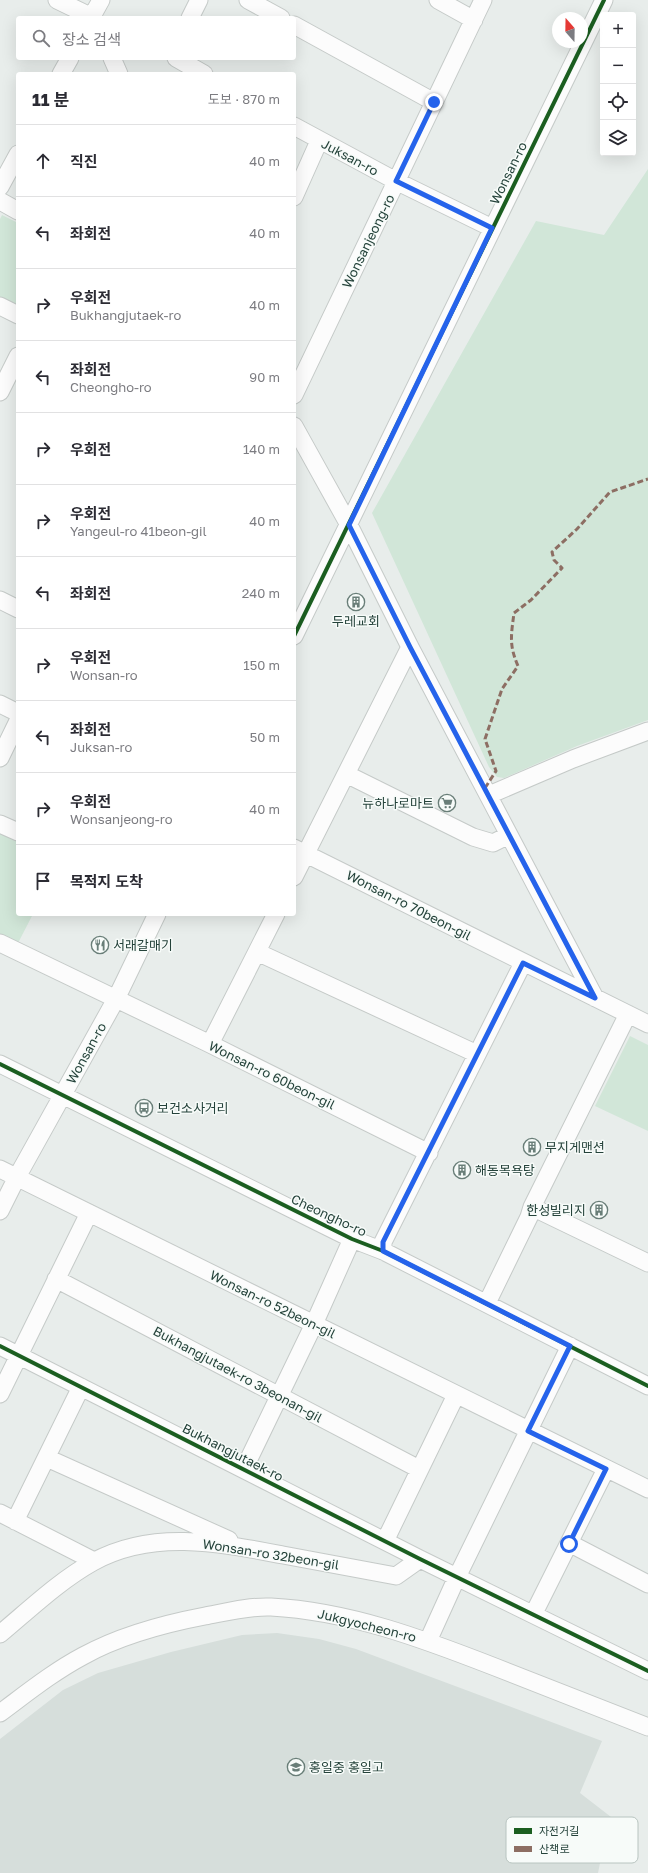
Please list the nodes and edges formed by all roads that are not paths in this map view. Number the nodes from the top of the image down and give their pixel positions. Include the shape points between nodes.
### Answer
1 (57, 0) edge
2 (101, 0) edge
3 (199, 0) edge
4 (248, 0) edge
5 (438, 0) edge
6 (483, 0) edge
7 (604, 0) edge
8 (89, 16) edge
9 (94, 16) edge
10 (191, 16) edge
11 (277, 16) edge
12 (474, 20) junction
13 (296, 26) edge
14 (69, 60) edge
15 (113, 60) edge
16 (180, 60) edge
17 (62, 72) edge
18 (118, 72) edge
19 (200, 72) edge
20 (434, 102) junction
21 (296, 127) edge
22 (319, 141) junction
23 (16, 158) edge
24 (396, 181) junction
25 (0, 187) edge
26 (296, 193) edge
27 (0, 202) edge
28 (16, 210) edge
29 (492, 228) junction
30 (0, 306) edge
31 (16, 314) edge
32 (16, 360) edge
33 (296, 391) edge
34 (0, 392) edge
35 (296, 433) edge
36 (349, 525) junction
37 (0, 600) edge
38 (16, 608) edge
39 (296, 632) edge
40 (410, 647) junction
41 (0, 704) edge
42 (16, 712) edge
43 (16, 725) edge
44 (648, 731) edge
45 (0, 758) edge
46 (346, 774) junction
47 (488, 795) junction
48 (0, 824) edge
49 (16, 831) edge
50 (510, 835) junction
51 (300, 851) edge
52 (296, 868) edge
53 (156, 916) edge
54 (275, 916) edge
55 (0, 943) edge
56 (257, 952) junction
57 (523, 963) junction
58 (595, 998) junction
59 (116, 999) junction
60 (628, 1014) junction
61 (648, 1024) edge
62 (210, 1044) junction
63 (477, 1054) junction
64 (0, 1064) edge
65 (61, 1096) junction
66 (429, 1153) junction
67 (0, 1169) edge
68 (17, 1177) junction
69 (532, 1207) junction
70 (0, 1211) edge
71 (89, 1213) junction
72 (352, 1239) junction
73 (383, 1251) junction
74 (648, 1263) edge
75 (56, 1279) junction
76 (487, 1304) junction
77 (314, 1324) junction
78 (0, 1346) edge
79 (570, 1346) junction
80 (18, 1355) junction
81 (648, 1386) edge
82 (81, 1387) junction
83 (0, 1394) edge
84 (280, 1395) junction
85 (456, 1395) junction
86 (528, 1431) junction
87 (47, 1458) junction
88 (244, 1469) junction
89 (606, 1469) junction
90 (419, 1470) junction
91 (648, 1489) edge
92 (7, 1517) edge
93 (385, 1541) junction
94 (569, 1544) junction
95 (244, 1547) junction
96 (420, 1559) junction
97 (94, 1561) junction
98 (457, 1577) junction
99 (648, 1584) edge
100 (534, 1613) junction
101 (0, 1634) edge
102 (428, 1641) junction
103 (648, 1671) edge
104 (0, 1713) edge
105 (648, 1727) edge

1 - 8 street
2 - 9 street
3 - 10 street
4 - 11 street
5 - 12 street
6 - 12 street, Wonsanjeong-ro
7 - 29 street, Wonsan-ro
12 - 20 street, Wonsanjeong-ro
13 - 20 street
14 - 17 street
15 - 18 street
16 - 19 street
20 - 24 street, Wonsanjeong-ro
21 - 22 street, Juksan-ro
22 - 24 street, Juksan-ro
22 - 26 street
23 - 25 street
24 - 29 street, Juksan-ro
24 - 33 street, Wonsanjeong-ro
27 - 28 street
29 - 36 street, Wonsan-ro
30 - 31 street
32 - 34 street
35 - 36 street
36 - 39 street, Wonsan-ro
36 - 40 street
37 - 38 street
40 - 46 street
40 - 47 street
41 - 42 street
43 - 45 street
44 - 47 street
46 - 50 street via 473,837 493,843
46 - 51 street
47 - 50 street
48 - 49 street
50 - 58 street
51 - 52 street
51 - 57 street, Wonsan-ro 70beon-gil
53 - 59 street, Wonsan-ro
54 - 56 street
55 - 59 street, Wonsan-ro 60beon-gil
56 - 62 street
56 - 63 street
57 - 58 street, Wonsan-ro 70beon-gil
57 - 63 street
58 - 60 street, Wonsan-ro 70beon-gil
59 - 62 street, Wonsan-ro 60beon-gil
59 - 65 street, Wonsan-ro
60 - 61 street, Wonsan-ro 70beon-gil
60 - 69 street
62 - 66 street, Wonsan-ro 60beon-gil
63 - 66 street
64 - 65 street, Cheongho-ro
65 - 68 street, Wonsan-ro
65 - 72 street, Cheongho-ro
66 - 73 street via 383,1242
67 - 68 street, Wonsan-ro 52beon-gil
68 - 70 street, Wonsan-ro
68 - 71 street, Wonsan-ro 52beon-gil
69 - 74 street
69 - 76 street
71 - 75 street
71 - 77 street, Wonsan-ro 52beon-gil
72 - 73 street, Cheongho-ro
72 - 77 street
73 - 76 street, Cheongho-ro
75 - 80 street
75 - 84 street, Bukhangjutaek-ro 3beonan-gil
76 - 79 street, Cheongho-ro
77 - 84 street
77 - 85 street, Wonsan-ro 52beon-gil
78 - 80 street, Bukhangjutaek-ro
79 - 81 street, Cheongho-ro
79 - 86 street
80 - 82 street, Bukhangjutaek-ro
80 - 83 street
82 - 87 street
82 - 88 street, Bukhangjutaek-ro
84 - 88 street
84 - 90 street, Bukhangjutaek-ro 3beonan-gil
85 - 86 street, Wonsan-ro 52beon-gil
85 - 90 street
86 - 89 street, Wonsan-ro 52beon-gil
86 - 98 street
87 - 92 street
87 - 95 street
88 - 93 street, Bukhangjutaek-ro
89 - 91 street, Wonsan-ro 52beon-gil
89 - 94 street
90 - 93 street
92 - 97 street
93 - 96 street, Bukhangjutaek-ro
94 - 99 street
94 - 100 street
95 - 96 street, Wonsan-ro 32beon-gil via 396,1576
95 - 97 street, Wonsan-ro 32beon-gil via 184,1540 170,1541 143,1544
96 - 98 street, Bukhangjutaek-ro
97 - 101 street, Wonsan-ro 32beon-gil via 60,1584
98 - 100 street, Bukhangjutaek-ro
98 - 102 street
100 - 103 street, Bukhangjutaek-ro
102 - 104 street, Jukgyocheon-ro via 340,1616 308,1610 269,1607 226,1612 167,1624 120,1638 58,1671
102 - 105 street, Jukgyocheon-ro

